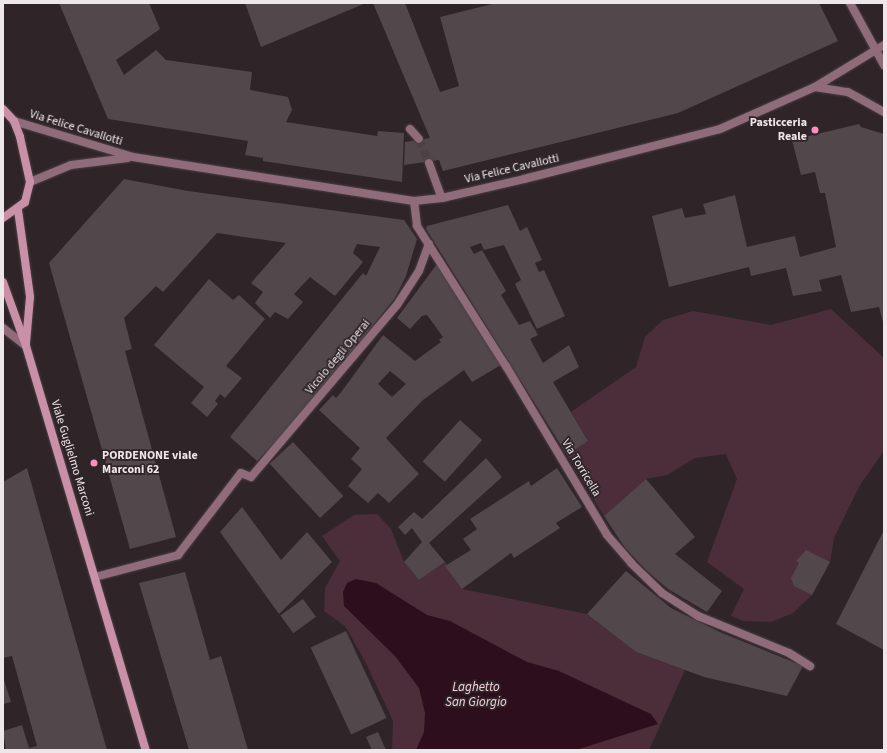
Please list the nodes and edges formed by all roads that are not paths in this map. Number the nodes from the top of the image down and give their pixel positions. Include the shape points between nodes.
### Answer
1 (850, 3) edge
2 (884, 45) edge
3 (877, 51) junction
4 (884, 65) edge
5 (815, 87) junction
6 (3, 109) edge
7 (884, 112) edge
8 (14, 121) junction
9 (410, 129) dead end
10 (419, 139) tunnel mouth
11 (132, 157) junction
12 (429, 163) tunnel mouth
13 (30, 182) junction
14 (442, 198) junction
15 (414, 201) junction
16 (18, 210) junction
17 (3, 218) edge
18 (429, 244) junction
19 (3, 282) edge
20 (3, 328) edge
21 (26, 346) junction
22 (95, 577) junction
23 (810, 666) dead end
24 (146, 750) edge

1 - 3 street
2 - 3 street, Via Felice Cavallotti
3 - 4 street
3 - 5 street, Via Felice Cavallotti
5 - 7 street via 848,92
5 - 14 street, Via Felice Cavallotti via 720,129
6 - 8 main road
8 - 11 street, Via Felice Cavallotti
8 - 13 main road via 25,152
9 - 10 street
11 - 13 street, Via Felice Cavallotti via 71,165
11 - 15 street, Via Felice Cavallotti
12 - 14 street
13 - 16 main road via 25,202
14 - 15 street, Via Felice Cavallotti
15 - 18 street, Via Torricella via 417,226
16 - 17 main road
16 - 21 main road via 30,297
18 - 22 street, Vicolo degli Operai via 419,271 396,305 251,477 241,473 178,555
18 - 23 street, Via Torricella via 607,535 631,563 662,593 698,616 789,653
19 - 21 main road, Viale Guglielmo Marconi
20 - 21 street
21 - 22 main road, Viale Guglielmo Marconi
22 - 24 main road, Viale Guglielmo Marconi

